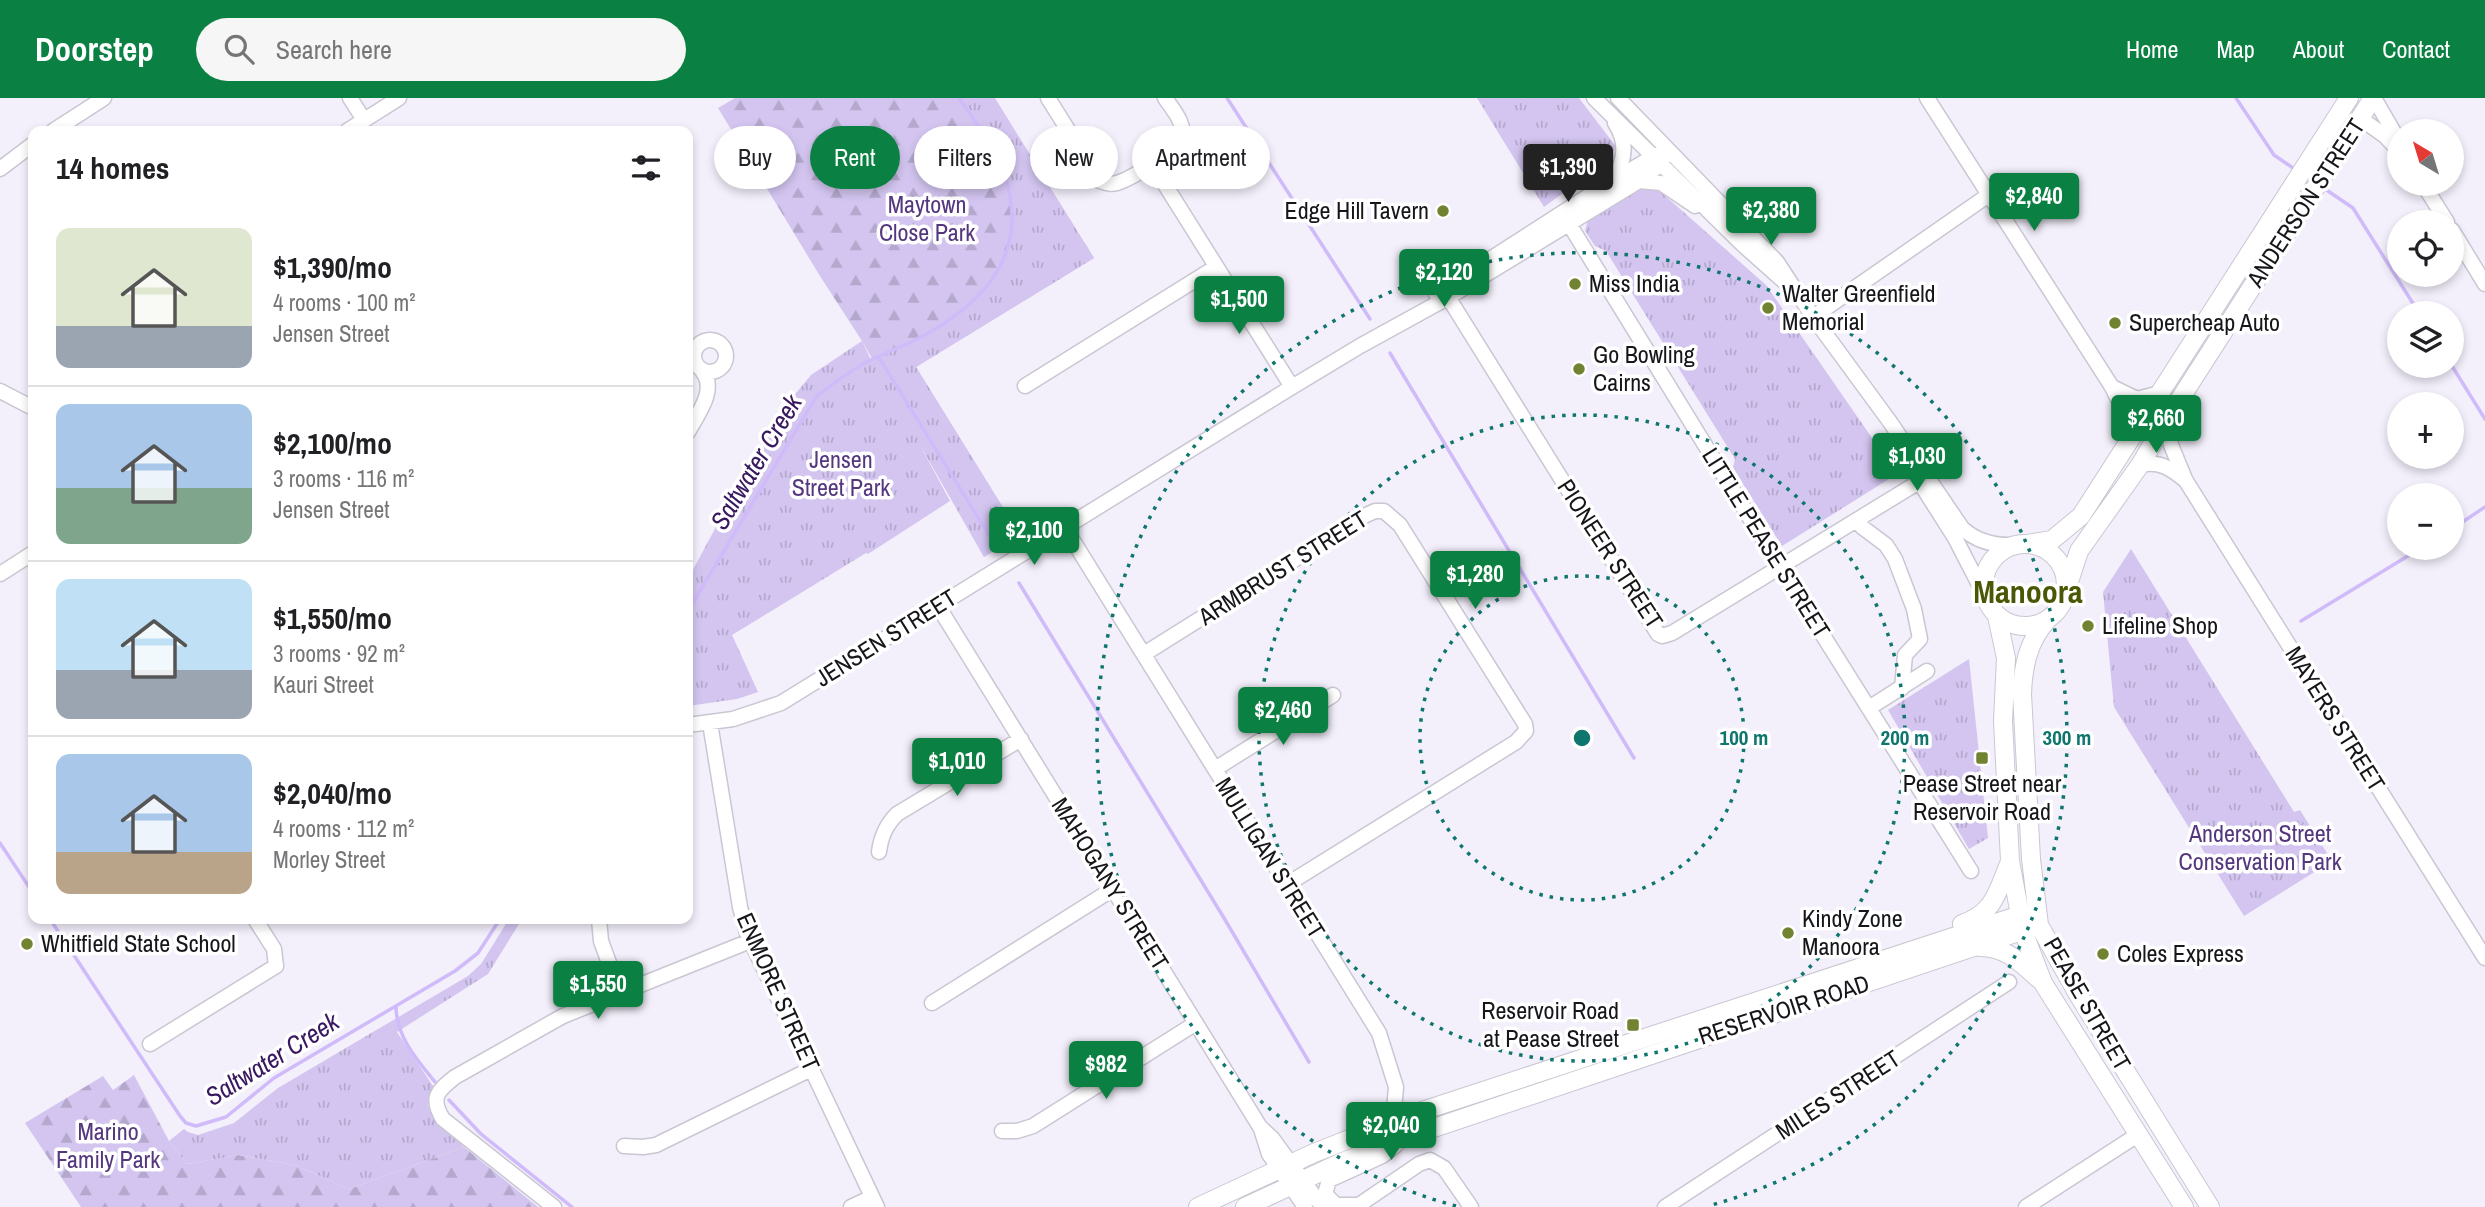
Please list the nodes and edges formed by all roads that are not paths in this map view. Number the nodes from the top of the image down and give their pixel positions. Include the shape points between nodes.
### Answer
1 (104, 98) edge
2 (350, 98) edge
3 (399, 98) edge
4 (1048, 98) edge
5 (1165, 98) edge
6 (1594, 98) edge
7 (1618, 98) edge
8 (1927, 98) edge
9 (2350, 98) edge
10 (2374, 98) edge
11 (1611, 116) junction
12 (2360, 118) junction
13 (364, 120) junction
14 (2387, 120) edge
15 (61, 126) edge
16 (355, 126) edge
17 (1181, 126) edge
18 (2387, 138) edge
19 (28, 147) edge
20 (0, 157) edge
21 (1661, 157) junction
22 (0, 169) edge
23 (1132, 175) edge
24 (1639, 181) junction
25 (1608, 184) junction
26 (1168, 189) edge
27 (1990, 194) junction
28 (1566, 219) junction
29 (1722, 225) junction
30 (2464, 250) edge
31 (1216, 267) junction
32 (2485, 284) edge
33 (1446, 293) junction
34 (1798, 294) junction
35 (1813, 317) junction
36 (724, 364) junction
37 (702, 371) junction
38 (1025, 386) dead end
39 (1292, 387) junction
40 (2112, 387) junction
41 (0, 391) edge
42 (708, 393) junction
43 (2160, 394) junction
44 (28, 405) edge
45 (2166, 421) junction
46 (693, 422) edge
47 (2131, 437) junction
48 (2140, 465) junction
49 (1923, 480) junction
50 (2186, 481) junction
51 (1857, 520) junction
52 (1065, 528) junction
53 (2021, 545) junction
54 (28, 556) edge
55 (1780, 567) junction
56 (0, 574) edge
57 (2065, 594) junction
58 (1985, 596) junction
59 (938, 606) junction
60 (1997, 616) junction
61 (2048, 619) junction
62 (1144, 654) junction
63 (1927, 671) dead end
64 (1902, 688) junction
65 (1333, 695) dead end
66 (1869, 708) junction
67 (710, 723) junction
68 (693, 725) edge
69 (1021, 739) junction
70 (1215, 769) junction
71 (879, 852) dead end
72 (2010, 860) junction
73 (1971, 871) dead end
74 (1286, 885) junction
75 (1114, 889) junction
76 (259, 924) edge
77 (599, 924) edge
78 (2027, 924) junction
79 (750, 941) junction
80 (1972, 948) junction
81 (2485, 958) edge
82 (1872, 964) junction
83 (2010, 982) dead end
84 (2043, 983) junction
85 (620, 993) junction
86 (932, 1003) dead end
87 (1196, 1023) junction
88 (150, 1044) dead end
89 (811, 1069) junction
90 (1396, 1087) junction
91 (1416, 1112) junction
92 (1393, 1121) junction
93 (1002, 1131) dead end
94 (2139, 1134) junction
95 (1404, 1138) junction
96 (625, 1146) dead end
97 (2183, 1163) junction
98 (1284, 1166) junction
99 (1295, 1183) junction
100 (875, 1202) edge
101 (1336, 1205) edge
102 (1357, 1206) edge
103 (554, 1207) edge
104 (851, 1207) edge
105 (1198, 1207) edge
106 (1245, 1207) edge
107 (1305, 1207) edge
108 (1471, 1207) edge
109 (1665, 1207) edge
110 (2026, 1207) edge
111 (2184, 1207) edge
112 (2201, 1207) edge
113 (2210, 1207) edge

1 - 15 street
2 - 13 street
3 - 13 street
4 - 23 street via 1100,181 1118,183
5 - 17 street
6 - 11 street
7 - 21 street
8 - 27 street
9 - 12 main road
9 - 43 main road, ANDERSON STREET
10 - 12 main road, ANDERSON STREET
10 - 14 street
11 - 21 street
11 - 25 street via 1622,134 1624,150 1621,166
12 - 18 street
12 - 45 main road, ANDERSON STREET
13 - 16 street
19 - 20 street
19 - 22 street
21 - 24 street, JENSEN STREET
21 - 25 street, JENSEN STREET
21 - 29 street
21 - 34 street via 1771,254
24 - 28 street, JENSEN STREET
24 - 29 street via 1667,186
25 - 28 street, JENSEN STREET
26 - 31 street
27 - 35 street
27 - 40 street
28 - 33 street, JENSEN STREET
28 - 55 street, LITTLE PEASE STREET
29 - 34 street
30 - 32 street
31 - 38 street
31 - 39 street
33 - 39 street, JENSEN STREET via 1388,324
33 - 55 street, PIONEER STREET via 1658,634 1672,633
34 - 35 street
35 - 49 street
36 - 37 street via 713,372
36 - 37 street via 724,348 705,341 694,355
36 - 42 street
37 - 42 street via 708,378
39 - 52 street, JENSEN STREET
40 - 43 street via 2137,399
40 - 47 street
41 - 44 street
42 - 46 street
43 - 47 main road, ANDERSON STREET
45 - 48 main road, ANDERSON STREET
45 - 50 street, MAYERS STREET
47 - 53 main road, ANDERSON STREET via 2076,522 2052,540
48 - 50 street, MAYERS STREET via 2168,467
48 - 57 main road, ANDERSON STREET via 2079,551
49 - 51 street, PIONEER STREET
49 - 53 street via 1968,533 1992,544
49 - 58 street
50 - 81 street, MAYERS STREET
51 - 55 street, PIONEER STREET
51 - 64 street via 1891,550 1914,609 1920,639 1905,655
52 - 59 street, JENSEN STREET
52 - 62 street, MULLIGAN STREET
53 - 57 main road via 2046,550 2058,560 2066,579
53 - 58 main road via 2003,550 1989,564
54 - 56 street
55 - 66 street, LITTLE PEASE STREET
57 - 61 main road
58 - 60 main road
59 - 67 street, JENSEN STREET via 781,703 752,715
59 - 69 street, MAHOGANY STREET
60 - 61 main road via 2022,626
60 - 72 main road, PEASE STREET via 2006,658
61 - 78 main road, PEASE STREET via 2035,636 2023,673 2031,859
62 - 70 street, MULLIGAN STREET
62 - 74 street, ARMBRUST STREET via 1364,516 1384,510 1400,525 1525,724 1526,731 1516,742
63 - 64 street
64 - 66 street
65 - 70 street
66 - 73 street, LITTLE PEASE STREET
67 - 68 street, JENSEN STREET
67 - 79 street, ENMORE STREET via 740,907
69 - 71 street via 897,814 887,824
69 - 75 street, MAHOGANY STREET
70 - 74 street, MULLIGAN STREET
72 - 78 main road, PEASE STREET
72 - 82 main road via 1994,900 1980,916 1902,943
74 - 90 street, MULLIGAN STREET via 1379,1033
75 - 86 street
75 - 87 street, MAHOGANY STREET
76 - 88 street via 274,949 276,966
77 - 85 street
78 - 80 main road, RESERVOIR ROAD
78 - 82 main road, RESERVOIR ROAD
78 - 84 main road, PEASE STREET
78 - 97 main road, PEASE STREET via 2073,986
79 - 85 street
79 - 89 street, ENMORE STREET
80 - 84 main road via 2007,953
80 - 95 main road, RESERVOIR ROAD
82 - 91 main road, RESERVOIR ROAD
83 - 109 street, MILES STREET
84 - 94 main road, PEASE STREET
85 - 103 street via 549,1024 455,1077 436,1095 443,1119
87 - 93 street via 1033,1126
87 - 98 street, MAHOGANY STREET via 1260,1127 1263,1141
89 - 96 street via 656,1145
89 - 100 street, ENMORE STREET
90 - 91 street, MULLIGAN STREET
90 - 92 street, MULLIGAN STREET
91 - 92 main road, RESERVOIR ROAD
92 - 98 main road, RESERVOIR ROAD
94 - 110 street
94 - 111 main road, PEASE STREET
95 - 99 main road, RESERVOIR ROAD
95 - 101 street via 1385,1154 1329,1180 1325,1194
97 - 112 street
97 - 113 main road, PEASE STREET
98 - 99 street, MAHOGANY STREET
98 - 105 main road, RESERVOIR ROAD
99 - 101 street via 1318,1202
99 - 106 main road, RESERVOIR ROAD
99 - 107 street
100 - 104 street
101 - 102 street
102 - 108 street via 1430,1160 1444,1168

